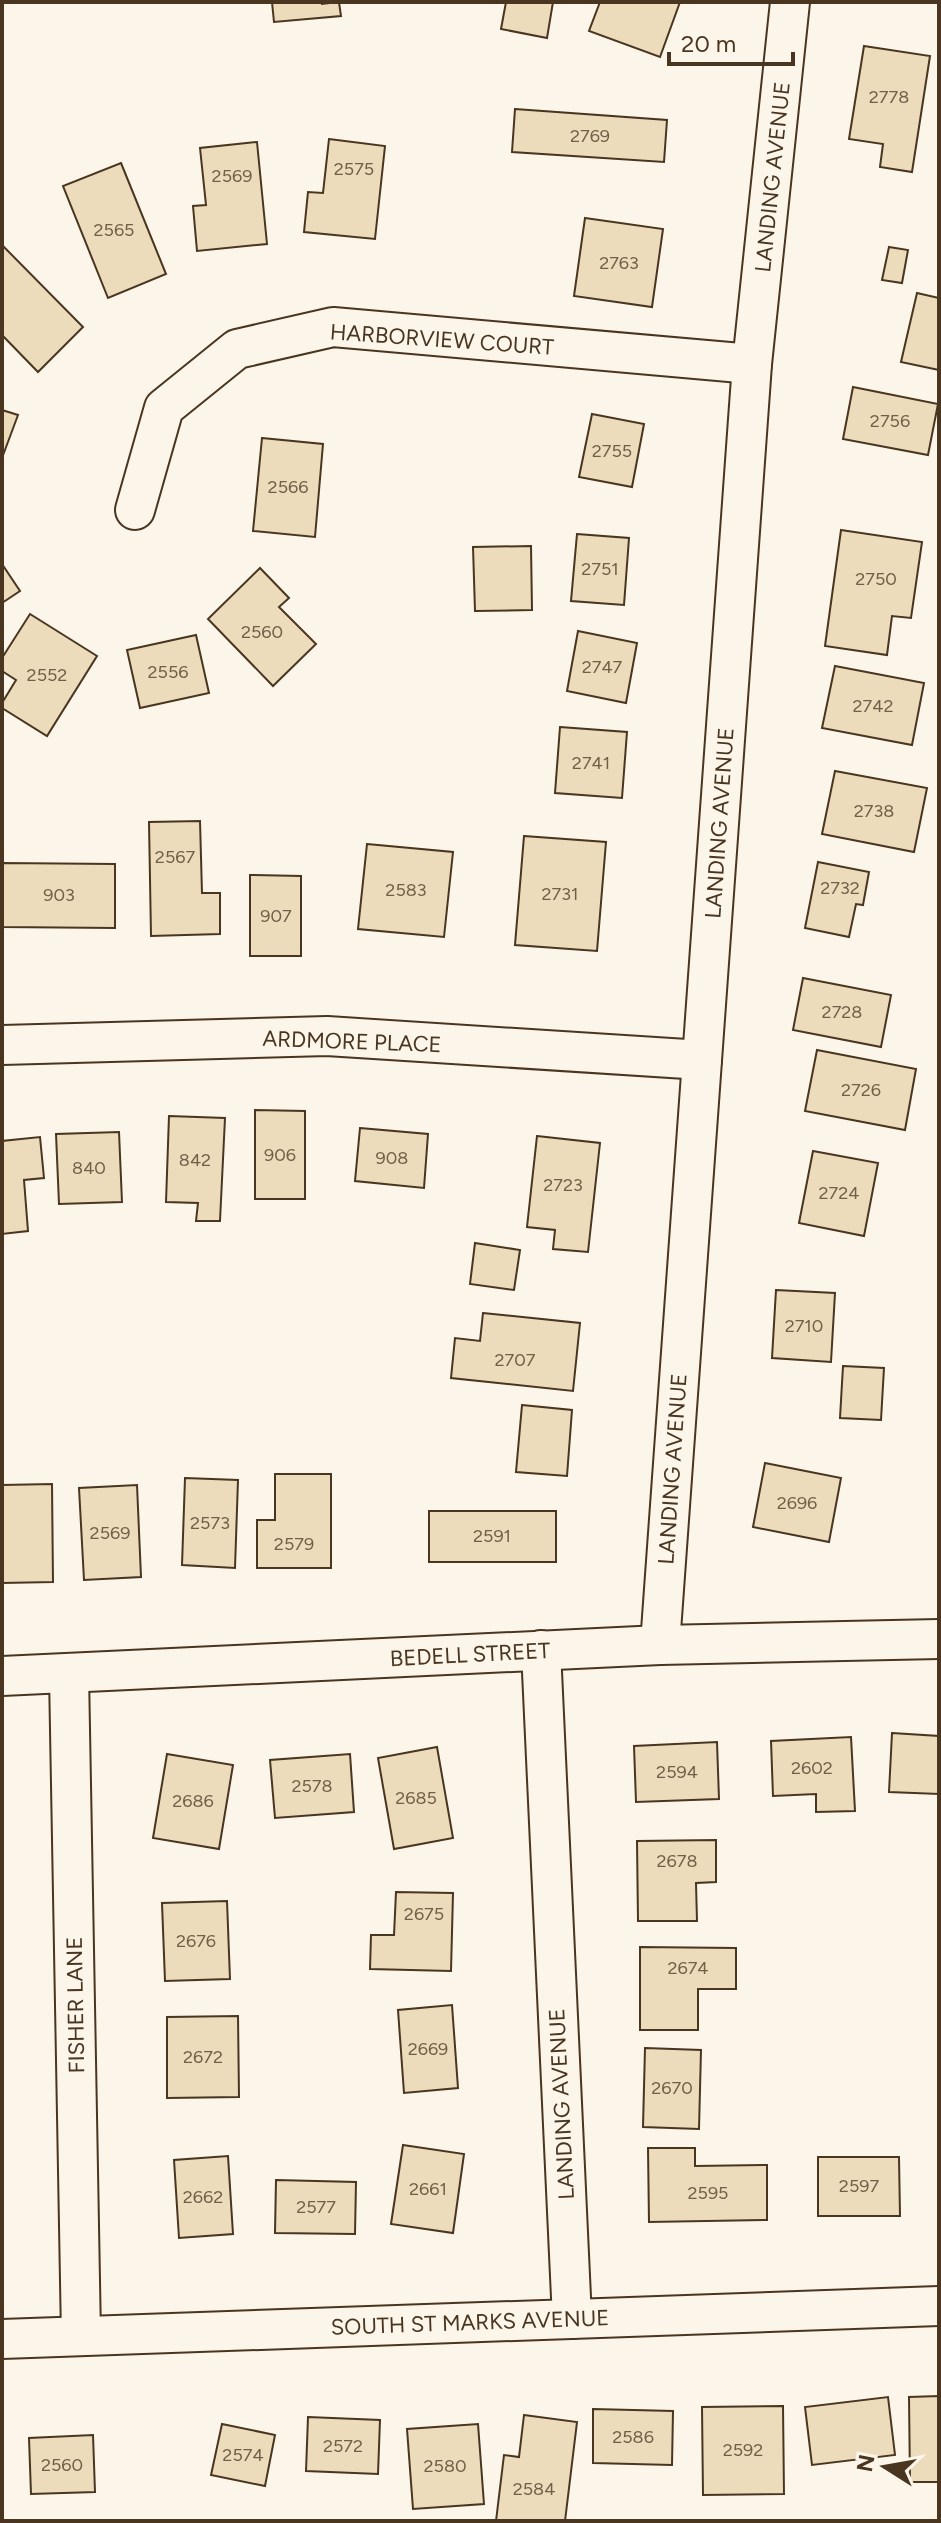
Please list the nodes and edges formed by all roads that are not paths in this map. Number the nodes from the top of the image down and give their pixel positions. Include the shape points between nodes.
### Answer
1 (790, 2) edge
2 (752, 364) junction
3 (135, 510) dead end
4 (2, 1045) edge
5 (702, 1060) junction
6 (939, 1639) edge
7 (660, 1645) junction
8 (541, 1650) junction
9 (69, 1674) junction
10 (2, 1676) edge
11 (939, 2306) edge
12 (572, 2319) junction
13 (81, 2336) junction
14 (2, 2339) edge

1 - 2 street, LANDING AVENUE
2 - 3 street, HARBORVIEW COURT via 333,327 237,349 164,408
2 - 5 street, LANDING AVENUE
4 - 5 street, ARDMORE PLACE via 327,1036
5 - 7 street, LANDING AVENUE
6 - 7 street, BEDELL STREET
7 - 8 street, BEDELL STREET
8 - 9 street, BEDELL STREET
8 - 12 street, LANDING AVENUE
9 - 10 street, BEDELL STREET
9 - 13 street, FISHER LANE
11 - 12 street, SOUTH ST MARKS AVENUE
12 - 13 street, SOUTH ST MARKS AVENUE
13 - 14 street, SOUTH ST MARKS AVENUE

